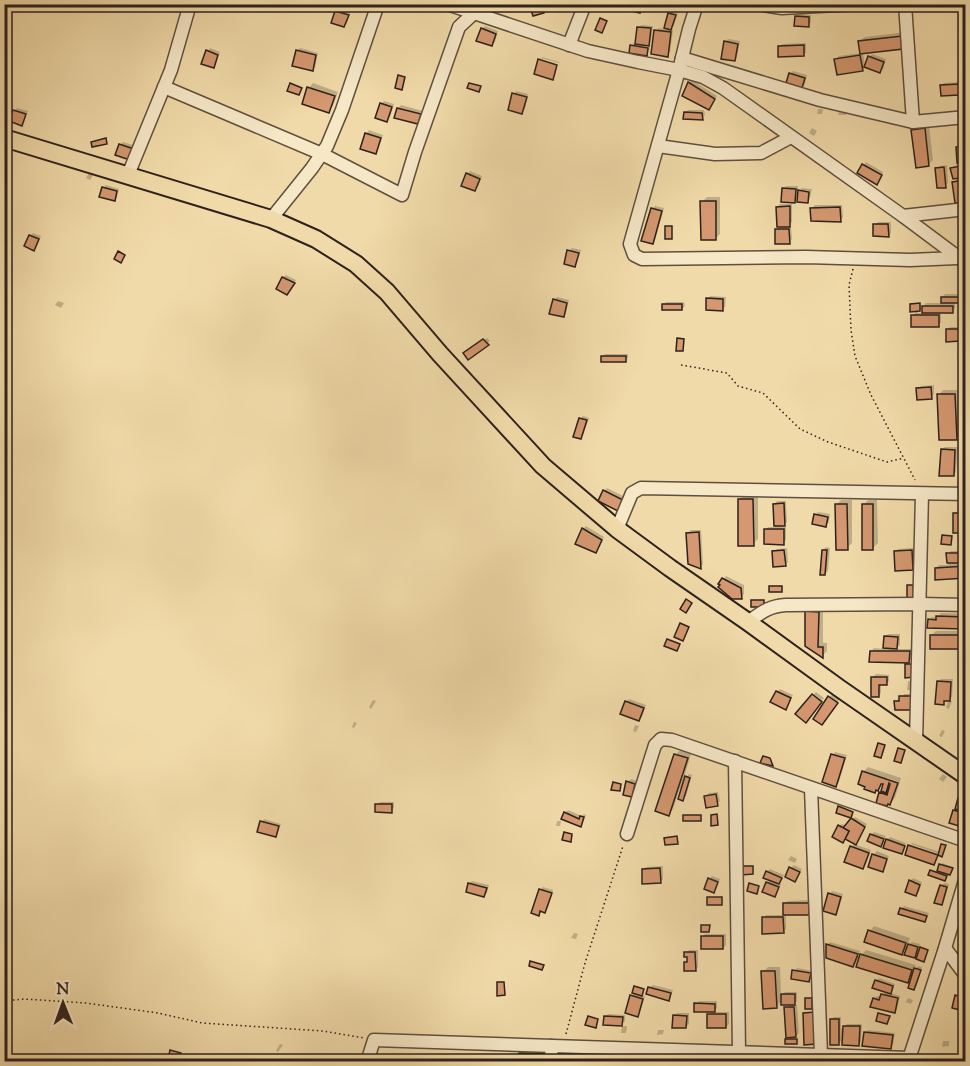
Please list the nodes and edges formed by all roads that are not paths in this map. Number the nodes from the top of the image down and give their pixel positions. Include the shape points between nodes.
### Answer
1 (190, 4) edge
2 (378, 4) edge
3 (447, 4) edge
4 (585, 4) edge
5 (697, 4) edge
6 (757, 4) edge
7 (856, 4) edge
8 (905, 4) edge
9 (475, 9) edge
10 (569, 45) junction
11 (681, 64) junction
12 (164, 87) junction
13 (966, 117) edge
14 (913, 122) junction
15 (791, 137) junction
16 (4, 138) edge
17 (658, 146) junction
18 (322, 154) junction
19 (128, 175) junction
20 (966, 209) edge
21 (903, 216) junction
22 (271, 219) junction
23 (961, 260) edge
24 (966, 463) edge
25 (922, 494) junction
26 (965, 494) edge
27 (617, 529) junction
28 (920, 603) junction
29 (966, 605) edge
30 (748, 622) junction
31 (916, 743) junction
32 (735, 761) junction
33 (966, 776) edge
34 (811, 788) junction
35 (627, 834) road end
36 (966, 841) edge
37 (966, 877) edge
38 (961, 909) edge
39 (945, 948) junction
40 (966, 975) edge
41 (557, 1046) junction
42 (739, 1052) junction
43 (821, 1055) junction
44 (909, 1060) edge
45 (367, 1062) edge
46 (552, 1062) edge

1 - 12 street
2 - 18 street via 342,110
3 - 9 street
4 - 10 street
5 - 11 street
6 - 7 street via 782,8
8 - 14 street
9 - 10 street
9 - 18 street via 459,27 402,195
10 - 11 street via 638,62
11 - 14 street
11 - 15 street via 723,88
11 - 17 street
12 - 18 street
12 - 19 street
13 - 14 street
15 - 17 street via 761,153 715,154
15 - 21 street
16 - 19 main road
17 - 23 street via 630,244 634,255 642,259
18 - 22 street
19 - 22 main road
20 - 21 street
21 - 23 street
22 - 27 main road via 316,239 356,264 387,292 543,466
24 - 26 street
25 - 26 street
25 - 27 street via 641,488 632,493
25 - 28 street
27 - 30 main road
28 - 29 street
28 - 30 street via 776,606
28 - 31 street
30 - 31 main road
31 - 33 main road
32 - 34 street
32 - 35 street via 661,739 655,745
32 - 42 street
34 - 36 street
34 - 43 street
37 - 38 street
38 - 39 street
39 - 40 street
39 - 44 street
41 - 42 street
41 - 45 street via 374,1040
41 - 46 street
42 - 43 street
43 - 44 street

